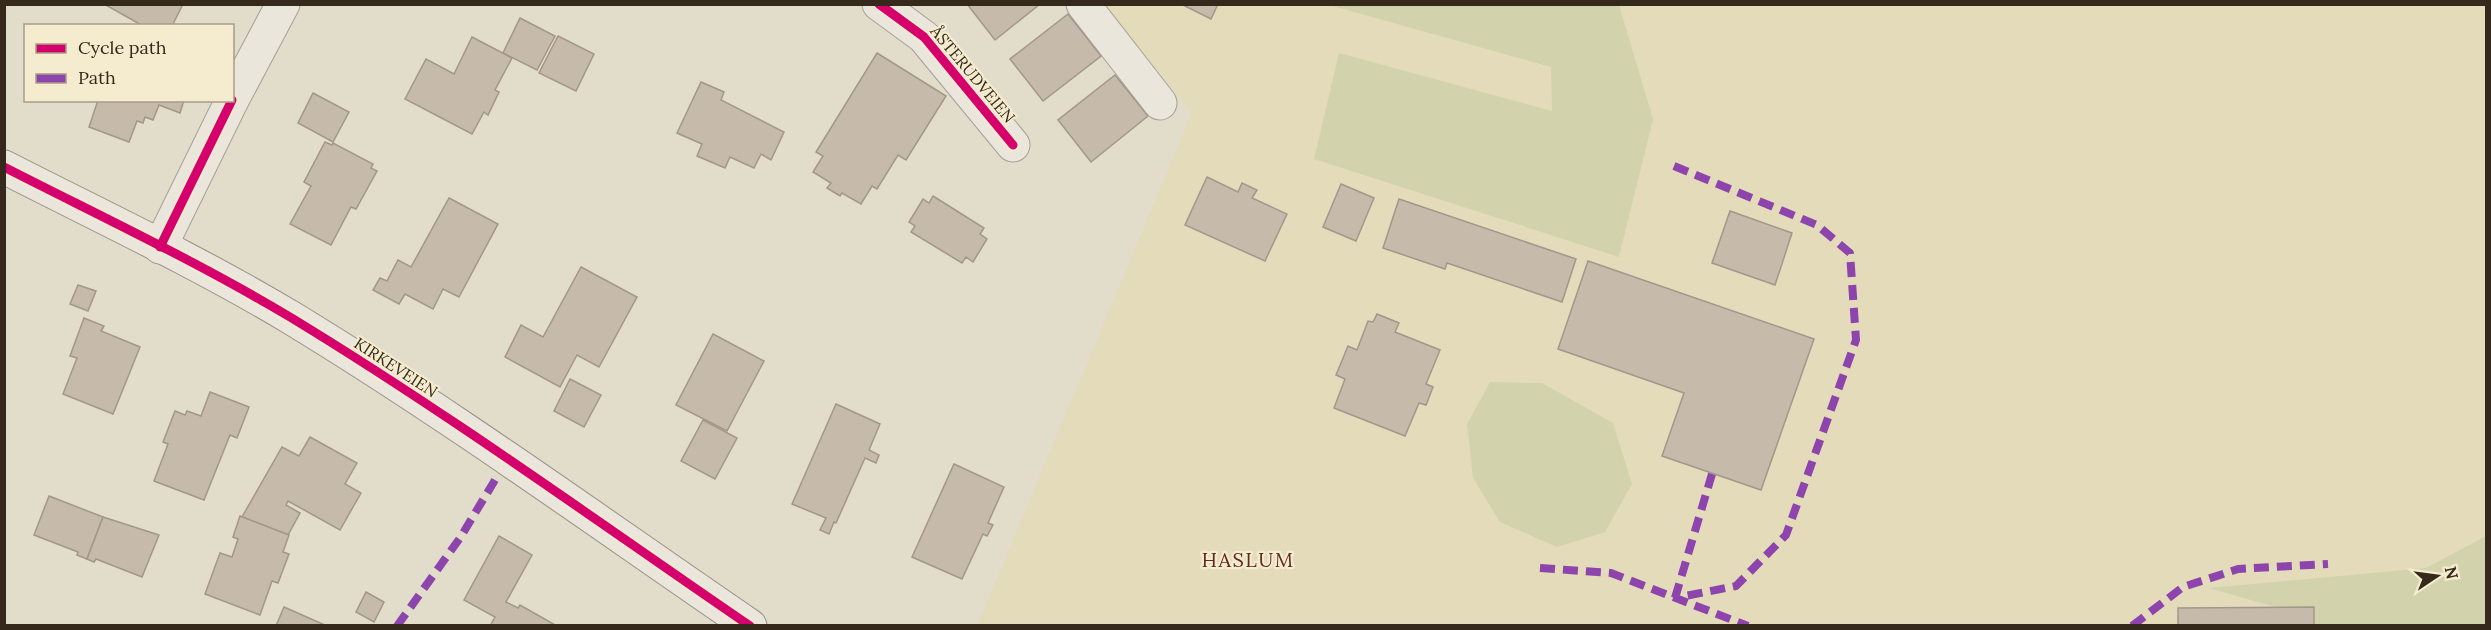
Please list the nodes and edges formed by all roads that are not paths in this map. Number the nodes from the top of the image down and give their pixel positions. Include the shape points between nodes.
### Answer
1 (283, 4) edge
2 (879, 4) edge
3 (1083, 4) edge
4 (234, 96) edge
5 (231, 102) edge
6 (1160, 104) dead end
7 (1013, 145) dead end
8 (4, 167) edge
9 (160, 247) junction
10 (750, 626) edge

1 - 4 main road
2 - 7 main road, ÅSTERUDVEIEN via 924,37
3 - 6 main road
5 - 9 main road
8 - 9 main road, KIRKEVEIEN
9 - 10 main road, KIRKEVEIEN via 289,317 361,362

